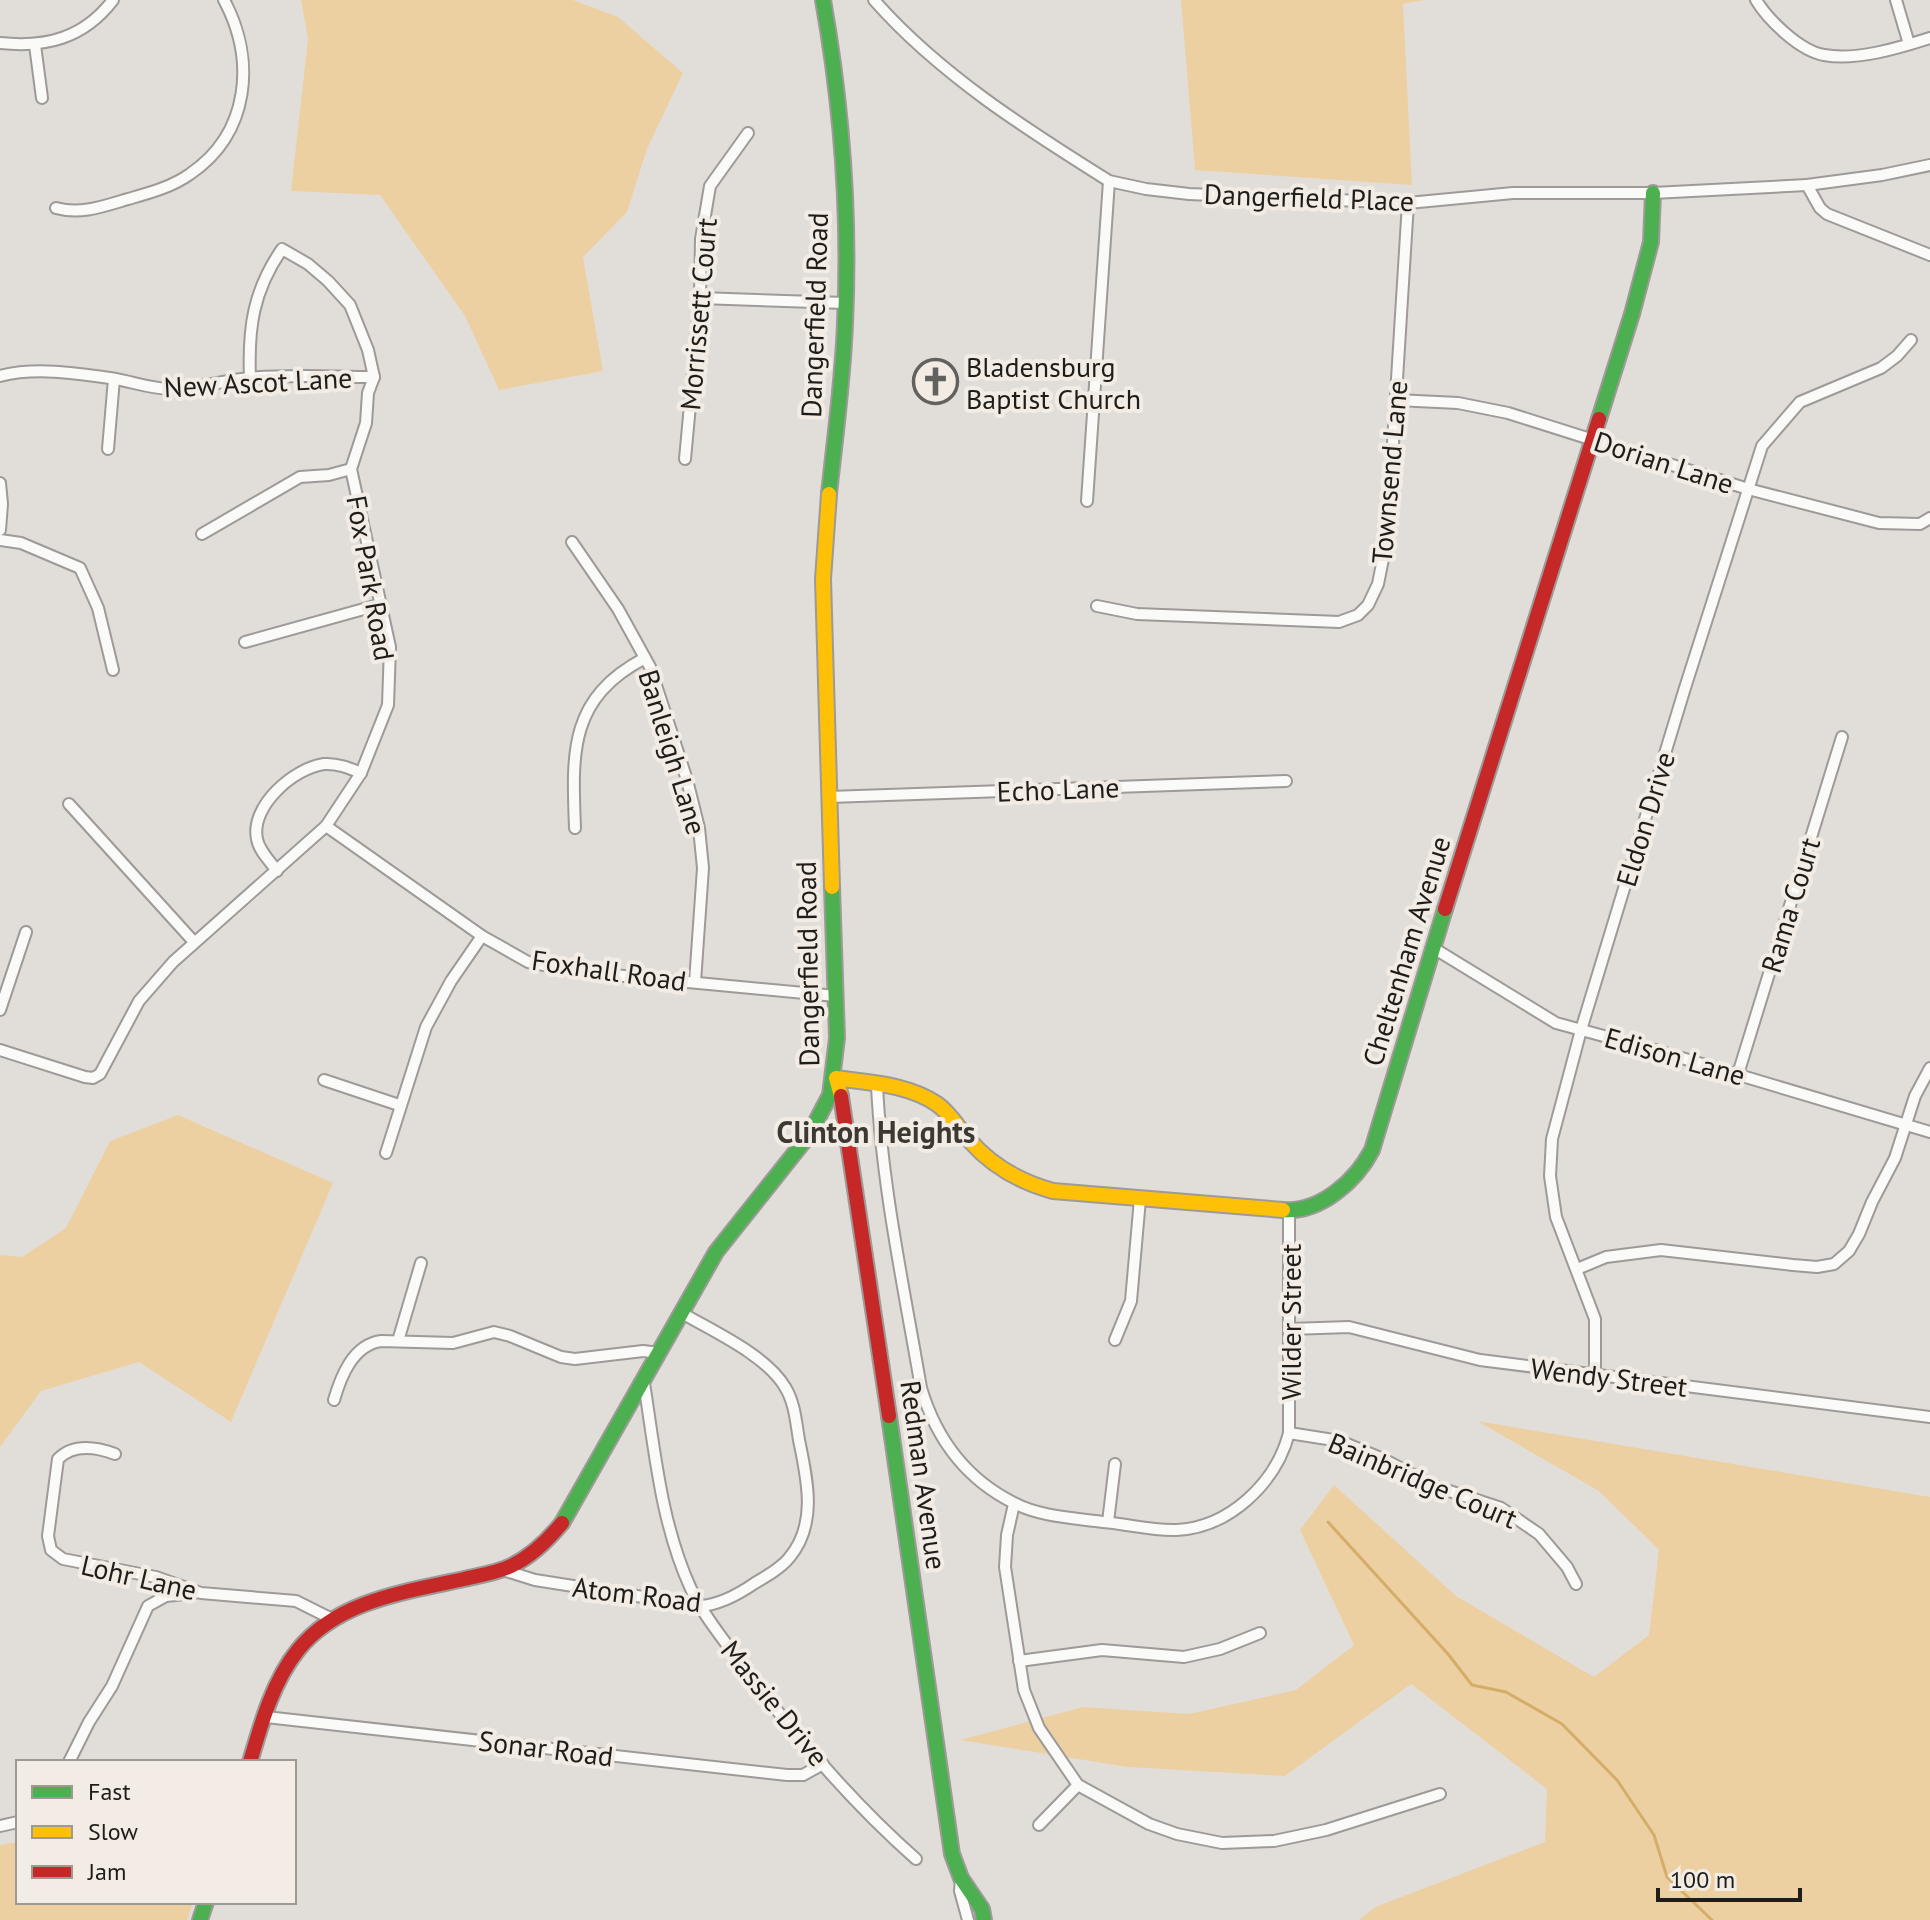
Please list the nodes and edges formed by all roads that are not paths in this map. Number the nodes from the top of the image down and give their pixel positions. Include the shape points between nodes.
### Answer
1 (113, 0) edge
2 (224, 0) edge
3 (823, 0) edge
4 (874, 0) edge
5 (1756, 0) edge
6 (1896, 0) edge
7 (1930, 38) edge
8 (0, 43) edge
9 (1909, 44) junction
10 (35, 45) junction
11 (42, 98) dead end
12 (748, 133) dead end
13 (1930, 165) edge
14 (1109, 181) junction
15 (1807, 185) junction
16 (1653, 193) junction
17 (1408, 203) junction
18 (56, 208) dead end
19 (1930, 255) edge
20 (700, 298) junction
21 (845, 303) junction
22 (1911, 340) dead end
23 (0, 376) edge
24 (374, 377) junction
25 (250, 378) junction
26 (114, 379) junction
27 (1396, 400) junction
28 (1593, 439) junction
29 (108, 449) dead end
30 (685, 459) dead end
31 (351, 469) junction
32 (0, 483) edge
33 (1748, 489) junction
34 (1087, 501) dead end
35 (1930, 518) edge
36 (0, 530) edge
37 (202, 534) dead end
38 (0, 540) edge
39 (572, 542) dead end
40 (382, 604) junction
41 (1097, 606) dead end
42 (245, 642) dead end
43 (645, 658) junction
44 (113, 670) dead end
45 (1842, 737) dead end
46 (361, 773) junction
47 (1286, 781) dead end
48 (829, 797) junction
49 (69, 804) dead end
50 (326, 826) junction
51 (575, 828) dead end
52 (277, 871) junction
53 (26, 932) dead end
54 (482, 936) junction
55 (194, 942) junction
56 (1435, 949) junction
57 (695, 982) junction
58 (836, 996) junction
59 (0, 1010) edge
60 (1581, 1030) junction
61 (0, 1050) edge
62 (1930, 1068) edge
63 (1738, 1074) junction
64 (836, 1078) junction
65 (324, 1080) dead end
66 (877, 1086) junction
67 (399, 1105) junction
68 (1907, 1125) junction
69 (1930, 1132) edge
70 (386, 1153) dead end
71 (1140, 1199) junction
72 (1289, 1211) junction
73 (421, 1263) dead end
74 (1577, 1269) junction
75 (682, 1313) junction
76 (1290, 1329) junction
77 (1115, 1340) dead end
78 (398, 1341) junction
79 (660, 1353) junction
80 (1595, 1376) junction
81 (644, 1383) junction
82 (334, 1400) dead end
83 (1930, 1417) edge
84 (1289, 1433) junction
85 (115, 1454) dead end
86 (1115, 1464) dead end
87 (1014, 1504) junction
88 (1108, 1522) junction
89 (503, 1570) junction
90 (1576, 1584) dead end
91 (201, 1593) junction
92 (700, 1606) junction
93 (332, 1619) junction
94 (1260, 1633) dead end
95 (1019, 1661) junction
96 (266, 1717) junction
97 (70, 1760) edge
98 (251, 1760) edge
99 (823, 1764) junction
100 (1078, 1785) junction
101 (1440, 1794) dead end
102 (1039, 1825) dead end
103 (916, 1859) dead end
104 (961, 1878) junction
105 (968, 1920) edge
106 (984, 1920) edge

1 - 10 street via 84,27
2 - 18 street via 242,48 244,78 233,122 213,154 191,174 152,192 85,211
3 - 21 street, Dangerfield Road via 846,158
4 - 14 street, Dangerfield Place via 969,86
5 - 9 street via 1786,36 1822,55 1853,56
6 - 9 street
7 - 9 street
8 - 10 street
10 - 11 street
12 - 20 street, Morrissett Court via 710,186 701,239
13 - 15 street, Dangerfield Place
14 - 17 street, Dangerfield Place via 1189,194
14 - 34 street
15 - 16 street, Dangerfield Place
15 - 19 street via 1827,214
16 - 17 street, Dangerfield Place via 1513,193
16 - 28 street, Cheltenham Avenue via 1649,250
17 - 27 street, Townsend Lane
20 - 21 street
20 - 30 street, Morrissett Court
21 - 48 street, Dangerfield Road via 823,579
22 - 33 street, Eldon Drive via 1881,368 1800,402 1762,446
23 - 26 street, New Ascot Lane via 30,371
24 - 25 street, New Ascot Lane
24 - 25 street, Fox Park Road via 350,305 308,264 282,249 263,282 250,324
24 - 31 street, Fox Park Road
25 - 26 street, New Ascot Lane via 171,389
26 - 29 street
27 - 28 street, Dorian Lane via 1478,406
27 - 41 street, Townsend Lane via 1387,539 1375,592 1358,615 1339,622 1137,614
28 - 33 street, Dorian Lane
28 - 56 street, Cheltenham Avenue
31 - 37 street via 300,477
31 - 40 street, Fox Park Road
32 - 36 street
33 - 35 street, Dorian Lane via 1879,523 1920,524
33 - 60 street, Eldon Drive
38 - 44 street via 21,543 80,568 98,608
39 - 43 street, Banleigh Lane
40 - 42 street
40 - 46 street, Fox Park Road via 390,647 388,705
43 - 51 street via 612,680 579,731 573,763
43 - 57 street, Banleigh Lane via 699,828 703,878
45 - 63 street, Rama Court
46 - 50 street, Fox Park Road
46 - 52 street via 334,764 309,768 268,801 256,833
47 - 48 street, Echo Lane
48 - 58 street, Dangerfield Road
49 - 55 street
50 - 52 street, Fox Park Road
50 - 54 street, Foxhall Road
52 - 55 street, Fox Park Road
53 - 59 street
54 - 57 street, Foxhall Road via 543,966
54 - 67 street via 426,1027
55 - 61 street, Fox Park Road via 139,1001 96,1077
56 - 60 street, Edison Lane via 1538,1014
56 - 72 street, Cheltenham Avenue via 1367,1162 1326,1198
57 - 58 street, Foxhall Road
58 - 64 street, Dangerfield Road
60 - 63 street, Edison Lane
60 - 74 street, Eldon Drive via 1550,1161 1556,1217
62 - 68 street
63 - 68 street, Edison Lane
64 - 66 street, Cheltenham Avenue
64 - 75 street, Dangerfield Road via 818,1120 726,1237
64 - 104 street, Redman Avenue via 845,1111 952,1854
65 - 67 street
66 - 71 street, Cheltenham Avenue via 911,1092 938,1105 978,1151 1019,1180 1053,1191
66 - 87 street via 894,1227 927,1408 962,1465
67 - 70 street
68 - 69 street, Edison Lane
68 - 74 street via 1855,1242 1834,1264 1817,1267 1661,1250 1614,1255
71 - 72 street, Cheltenham Avenue
71 - 77 street via 1131,1301
72 - 76 street, Wilder Street
73 - 78 street
74 - 80 street, Eldon Drive via 1595,1319
75 - 79 street, Dangerfield Road
75 - 92 street, Atom Road via 756,1357 786,1388 809,1497 806,1521 789,1559 750,1587 712,1606
76 - 80 street, Wendy Street via 1349,1327 1480,1360
76 - 84 street, Wilder Street
78 - 79 street via 453,1343 494,1332 575,1359
78 - 82 street via 362,1348 348,1365
79 - 81 street, Dangerfield Road
80 - 83 street, Wendy Street
81 - 89 street, Dangerfield Road via 557,1530 533,1553
81 - 92 street, Massie Drive via 661,1495
84 - 88 street via 1267,1479 1228,1514 1180,1530
84 - 90 street, Bainbridge Court via 1340,1441 1434,1486 1501,1508 1539,1534
85 - 91 street, Lohr Lane via 86,1447 58,1459 48,1529 51,1550 63,1559 156,1577
86 - 88 street
87 - 88 street
87 - 95 street via 1005,1567
89 - 92 street, Atom Road via 535,1580
89 - 93 street, Dangerfield Road via 392,1596
91 - 93 street, Lohr Lane via 296,1601
91 - 97 street via 166,1596 148,1606 112,1686
92 - 99 street, Massie Drive
93 - 96 street, Dangerfield Road via 293,1658
94 - 95 street via 1184,1657 1102,1650
95 - 100 street via 1039,1728
96 - 98 street, Dangerfield Road
96 - 99 street, Sonar Road via 787,1775 803,1775
99 - 103 street, Massie Drive
100 - 101 street via 1149,1824 1222,1843 1274,1841 1326,1830
100 - 102 street
104 - 105 street
104 - 106 street, Redman Avenue

